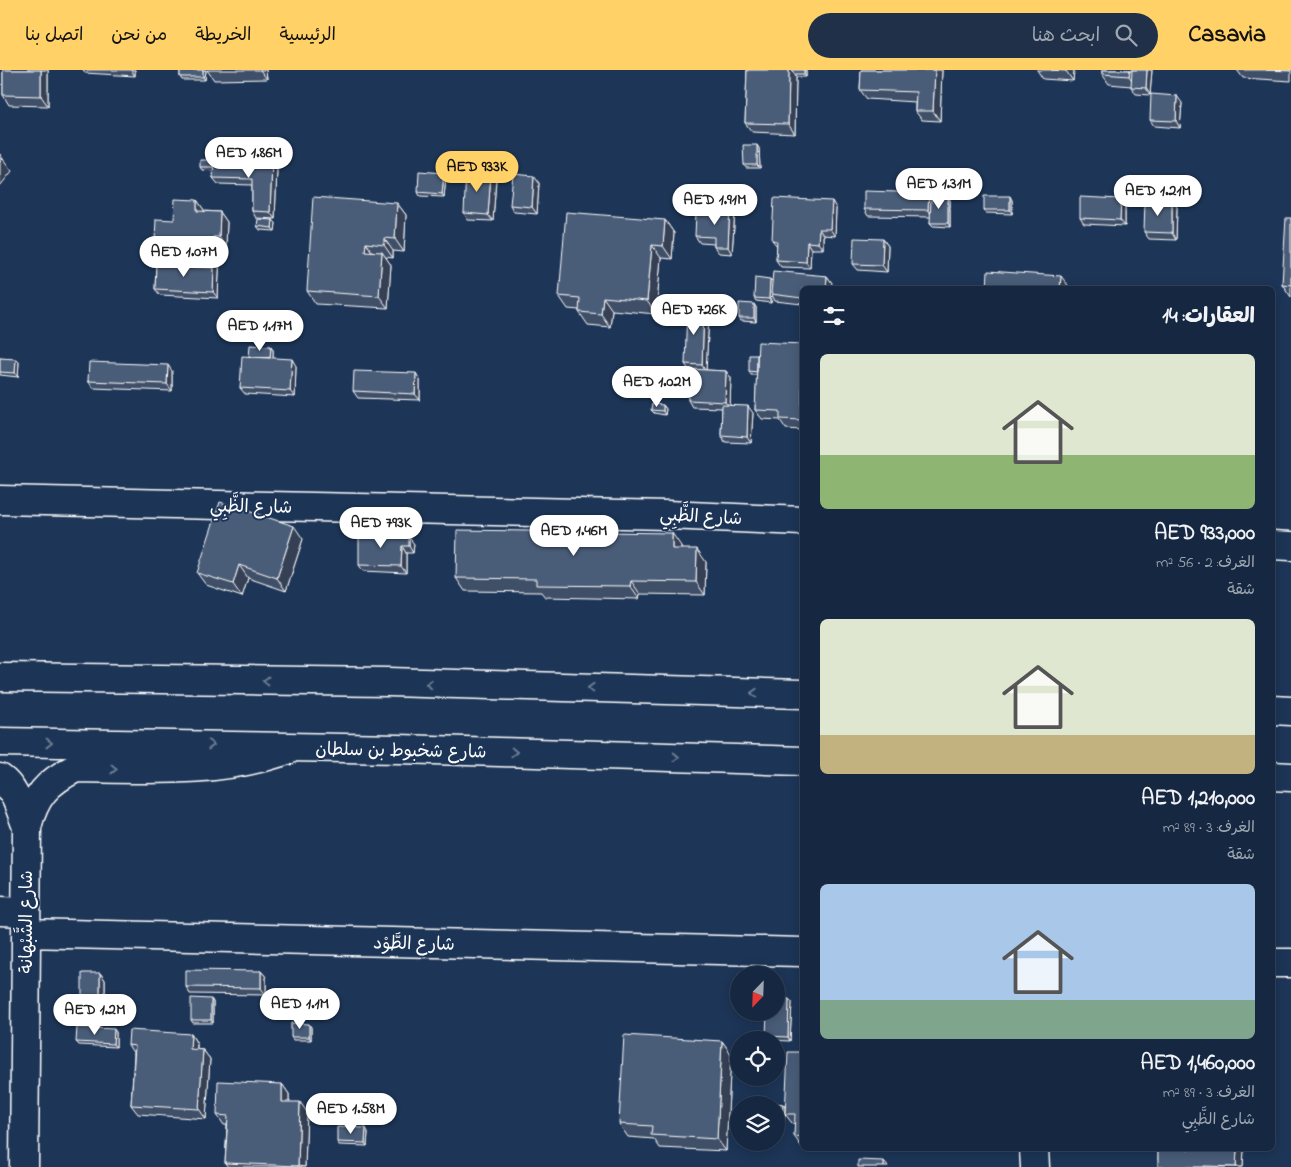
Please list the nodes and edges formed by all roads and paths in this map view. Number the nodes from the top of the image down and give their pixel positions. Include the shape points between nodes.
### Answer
1 (0, 500) edge
2 (800, 521) edge
3 (1275, 545) edge
4 (1291, 546) edge
5 (0, 677) edge
6 (800, 694) edge
7 (1275, 710) edge
8 (1291, 711) edge
9 (0, 742) edge
10 (297, 747) junction
11 (765, 760) junction
12 (800, 761) edge
13 (800, 773) edge
14 (0, 778) edge
15 (27, 827) junction
16 (17, 919) edge
17 (800, 952) edge
18 (1275, 963) edge
19 (1291, 963) edge
20 (1034, 1151) edge
21 (24, 1167) edge
22 (1035, 1167) edge

1 - 2 street, شارع الظَّبِي via 666,514
3 - 4 street
6 -> 5 street via 389,682
7 - 8 street
9 -> 10 street, شارع شخبوط بن سلطان
10 -> 11 street, شارع شخبوط بن سلطان
15 -> 10 street, شارع الشَّبْهانة via 43,791 61,775 76,768 178,770 237,764
11 - 12 street, شارع شخبوط بن سلطان
11 - 13 street
14 - 15 street, شارع الشَّبْهانة via 13,792
15 - 16 street, شارع الشَّبْهانة
16 - 17 street, شارع الطَّوْد
16 - 21 street, شارع الشَّبْهانة
18 - 19 street
20 - 22 street

